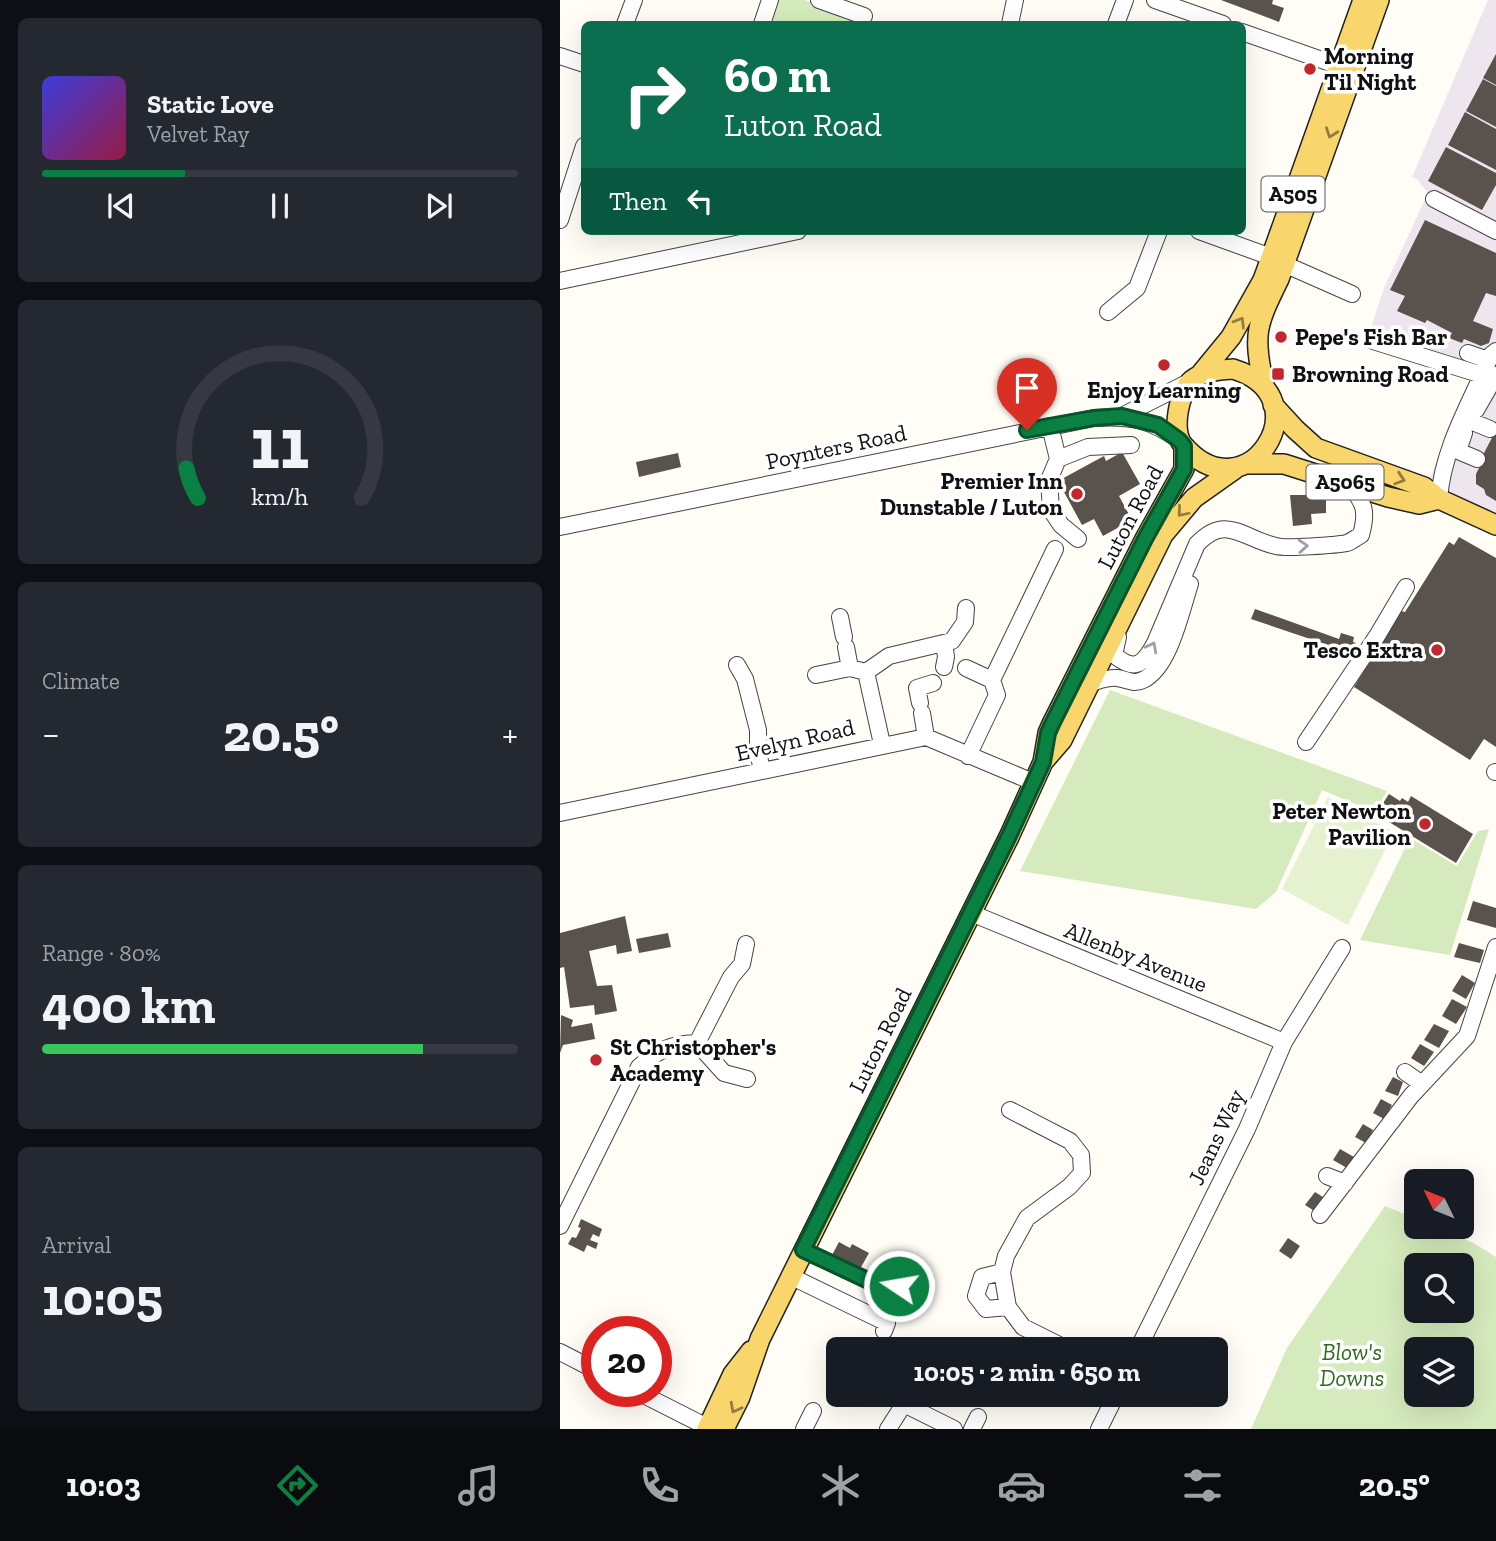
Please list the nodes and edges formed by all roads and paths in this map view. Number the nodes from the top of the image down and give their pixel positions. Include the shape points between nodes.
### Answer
1 (634, 0) edge
2 (770, 0) edge
3 (819, 0) edge
4 (1015, 0) edge
5 (1125, 0) edge
6 (1155, 0) edge
7 (1363, 0) edge
8 (1379, 0) edge
9 (864, 16) dead end
10 (626, 21) edge
11 (763, 21) edge
12 (1011, 21) edge
13 (1117, 21) edge
14 (1214, 21) edge
15 (1246, 33) edge
16 (560, 55) edge
17 (581, 63) edge
18 (1339, 66) junction
19 (581, 155) edge
20 (1434, 200) dead end
21 (560, 220) edge
22 (1496, 231) edge
23 (779, 235) edge
24 (1157, 235) edge
25 (1210, 235) edge
26 (1278, 260) junction
27 (560, 281) edge
28 (1352, 294) dead end
29 (1108, 312) dead end
30 (1373, 341) dead end
31 (1468, 353) dead end
32 (1491, 366) edge
33 (1195, 378) junction
34 (1264, 384) junction
35 (1491, 396) edge
36 (1273, 405) junction
37 (1122, 416) junction
38 (1469, 421) junction
39 (1050, 426) junction
40 (1490, 429) dead end
41 (1181, 443) junction
42 (1131, 445) dead end
43 (1058, 459) junction
44 (1477, 459) dead end
45 (1242, 466) junction
46 (1348, 483) junction
47 (1439, 499) junction
48 (1496, 525) edge
49 (560, 527) edge
50 (1078, 539) dead end
51 (1055, 548) dead end
52 (1194, 575) dead end
53 (1406, 587) dead end
54 (966, 608) dead end
55 (1123, 614) junction
56 (840, 617) dead end
57 (948, 642) junction
58 (737, 665) dead end
59 (944, 667) dead end
60 (966, 668) dead end
61 (858, 670) junction
62 (816, 675) dead end
63 (992, 680) junction
64 (933, 683) dead end
65 (1090, 683) junction
66 (926, 737) junction
67 (1306, 742) dead end
68 (882, 744) junction
69 (968, 756) junction
70 (1043, 762) junction
71 (762, 771) junction
72 (1033, 782) junction
73 (560, 813) edge
74 (971, 914) junction
75 (1492, 943) edge
76 (746, 944) dead end
77 (1342, 948) dead end
78 (1284, 1042) junction
79 (697, 1044) junction
80 (1405, 1072) dead end
81 (747, 1079) dead end
82 (1422, 1084) junction
83 (1010, 1110) dead end
84 (1327, 1176) dead end
85 (1345, 1182) junction
86 (1320, 1215) dead end
87 (560, 1226) edge
88 (803, 1250) junction
89 (1002, 1272) junction
90 (790, 1276) junction
91 (899, 1286) dead end
92 (1008, 1307) junction
93 (884, 1331) dead end
94 (1043, 1337) edge
95 (1144, 1337) edge
96 (560, 1352) edge
97 (581, 1363) edge
98 (669, 1407) edge
99 (895, 1407) edge
100 (912, 1407) edge
101 (1110, 1407) edge
102 (813, 1411) dead end
103 (713, 1428) edge
104 (804, 1429) edge
105 (888, 1429) edge
106 (954, 1429) edge
107 (1099, 1429) edge

1 - 10 street
2 - 11 street
3 - 9 street
4 - 12 street
5 - 13 street
6 - 14 street
7 - 18 main road, A505
8 -> 26 main road, A505
15 - 18 street
16 - 17 street
18 - 26 main road, A505
19 - 21 street
20 - 22 street
23 - 27 street
24 - 29 street via 1137,288
25 - 26 street
26 - 28 street
33 -> 26 main road, A505 via 1231,337
26 - 34 main road, A505 via 1257,333 1256,354
30 - 32 street
31 - 32 street
32 - 35 street
32 - 47 street via 1450,446
33 - 34 main road via 1233,369
33 - 37 street, Poynters Road
33 - 41 main road, A505 via 1180,405
34 - 36 main road, A505
35 - 38 street
36 - 45 main road, A505 via 1276,422 1270,440
36 -> 47 main road, A5065 via 1316,448 1424,487
37 - 39 street, Poynters Road
37 - 41 street, Poynters Road via 1158,425
38 - 40 street
38 - 44 street via 1458,451
39 - 43 street
39 - 49 street, Poynters Road
41 - 45 main road via 1218,467
41 - 70 main road, Luton Road / A505 via 1184,469 1052,724
42 - 43 street via 1088,447
43 - 50 street via 1049,480 1051,510
45 - 46 main road, A5065 via 1284,464
45 -> 55 main road, Luton Road / A505 via 1194,498 1163,535
46 - 47 main road, A5065 via 1419,504
55 -> 46 street via 1114,655 1125,664 1136,665 1155,643 1197,544 1208,533 1222,528 1277,547 1346,543 1362,535 1366,515
47 - 48 main road, A5065
51 - 63 street
52 - 65 street via 1166,654 1154,672 1142,681 1115,678
53 - 67 street
54 - 57 street via 965,622
55 - 65 main road, Luton Road / A505
56 - 61 street
57 - 59 street
57 - 61 street via 889,656
58 - 71 street via 758,730
60 - 63 street
61 - 62 street
61 - 68 street
63 - 69 street via 997,695
64 - 66 street via 917,688
65 - 70 main road, Luton Road / A505 via 1062,740
66 - 68 street, Evelyn Road
66 - 69 street
68 - 71 street, Evelyn Road
69 - 72 street
70 - 72 main road, Luton Road / A505
71 - 73 street, Evelyn Road
72 - 74 main road, Luton Road / A505
74 - 78 street, Allenby Avenue
74 - 88 main road, Luton Road / A505
75 - 82 street via 1467,1035
76 - 79 street via 742,964
77 - 78 street, Jeans Way
78 - 95 street, Jeans Way via 1247,1129
79 - 81 street via 724,1073
79 - 87 street via 684,1043 654,1053 639,1068
80 - 82 street
82 - 85 street
83 - 89 street via 1070,1141 1081,1155 1082,1172 1027,1219
84 - 85 street
85 - 86 street
88 - 90 main road, Luton Road / A505
88 - 91 street via 867,1280
89 - 92 street
89 - 92 street via 982,1278 976,1296 986,1309
90 - 93 street via 887,1323
90 - 103 main road, Luton Road / A505 via 760,1339 733,1374
92 - 94 street via 1023,1327
96 - 97 street
98 - 103 street
99 - 105 street
100 - 106 street
101 - 107 street
102 - 104 street

